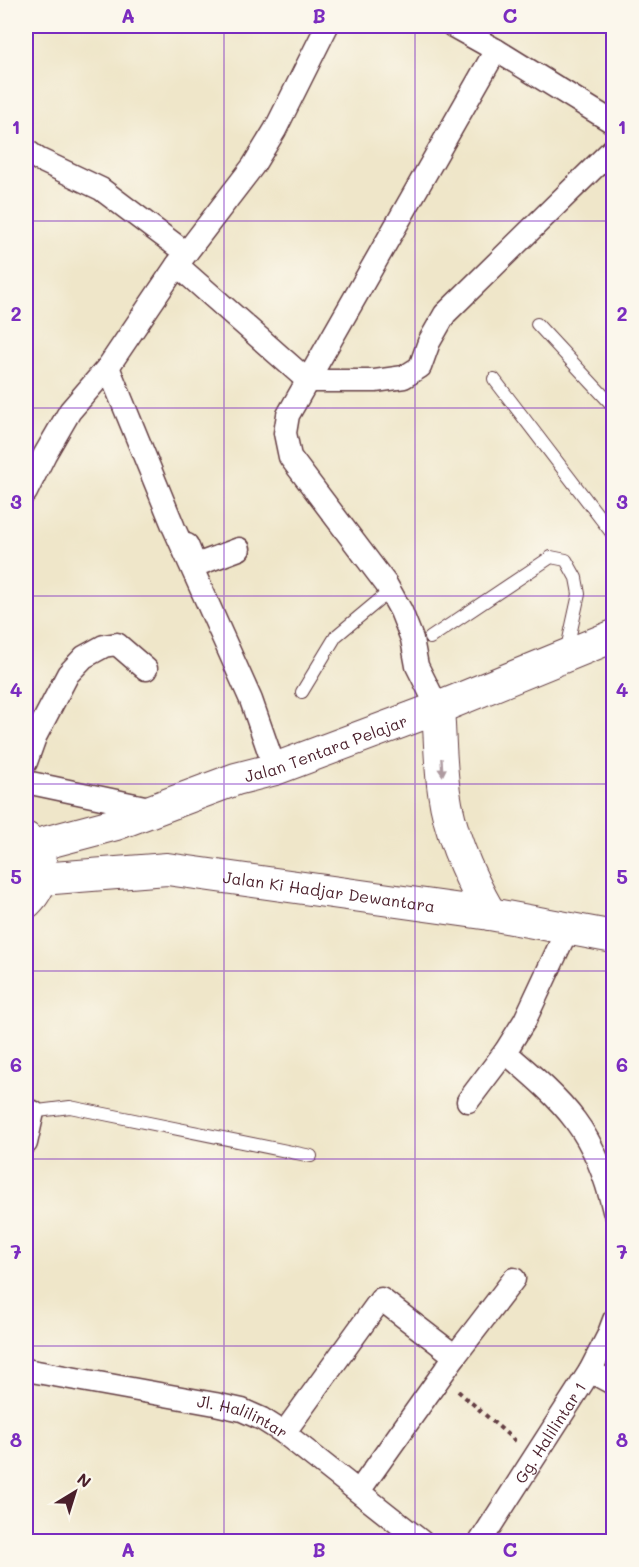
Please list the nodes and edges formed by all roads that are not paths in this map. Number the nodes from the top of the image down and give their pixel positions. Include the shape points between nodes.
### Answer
1 (327, 26) edge
2 (453, 26) edge
3 (496, 50) junction
4 (614, 123) edge
5 (614, 148) edge
6 (26, 150) edge
7 (182, 259) junction
8 (537, 324) dead end
9 (108, 367) junction
10 (494, 379) dead end
11 (308, 381) junction
12 (614, 407) edge
13 (26, 492) edge
14 (174, 528) junction
15 (614, 536) edge
16 (239, 549) dead end
17 (390, 591) junction
18 (614, 636) edge
19 (430, 638) dead end
20 (565, 657) junction
21 (146, 669) dead end
22 (302, 692) dead end
23 (438, 708) junction
24 (26, 762) edge
25 (275, 769) junction
26 (26, 783) edge
27 (154, 809) junction
28 (29, 843) edge
29 (33, 890) edge
30 (490, 915) junction
31 (568, 928) junction
32 (614, 937) edge
33 (505, 1052) junction
34 (468, 1101) dead end
35 (29, 1112) edge
36 (26, 1143) edge
37 (311, 1156) dead end
38 (614, 1211) edge
39 (514, 1279) dead end
40 (614, 1320) edge
41 (455, 1356) junction
42 (26, 1370) edge
43 (590, 1371) junction
44 (614, 1384) edge
45 (284, 1433) junction
46 (359, 1491) junction
47 (422, 1542) edge
48 (480, 1542) edge

1 - 7 street via 253,166
2 - 3 street
3 - 4 street
3 - 11 street
5 - 11 street via 445,315 420,367 404,377 375,381
6 - 7 street via 101,189
7 - 9 street
7 - 11 street
8 - 12 lane
9 - 13 street via 70,411
9 - 14 street
10 - 15 lane
11 - 17 street via 288,414 285,433 290,457
14 - 16 street via 181,528 194,562 199,564
14 - 25 street via 251,700
17 - 22 lane via 336,636
17 - 23 street via 412,639 417,666
18 - 20 main road, Jalan Tentara Pelajar
19 - 20 lane via 551,556 566,560 579,594
20 - 23 main road, Jalan Tentara Pelajar
21 - 24 street via 117,644 84,657 68,674
23 - 25 main road, Jalan Tentara Pelajar
23 -> 30 main road via 444,793 466,866
25 - 27 main road, Jalan Tentara Pelajar
26 - 27 street
27 - 28 main road, Jalan Tentara Pelajar via 93,831
28 - 29 highway via 40,862
29 - 30 main road, Jalan Ki Hadjar Dewantara via 167,869
30 - 31 main road, Jalan Ki Hadjar Dewantara
31 - 32 main road, Jalan Ki Hadjar Dewantara
31 - 33 street via 540,991
33 - 34 street
33 - 38 street via 575,1118 601,1165
35 - 36 street
35 - 37 lane via 70,1107
39 - 41 street
40 - 43 street, Gg. Halilintar 1
41 - 45 street via 381,1299
41 - 46 street
42 - 45 street, Jl. Halilintar via 242,1410
43 - 44 street
43 - 48 street, Gg. Halilintar 1
45 - 46 street, Jl. Halilintar
46 - 47 street, Jl. Halilintar

